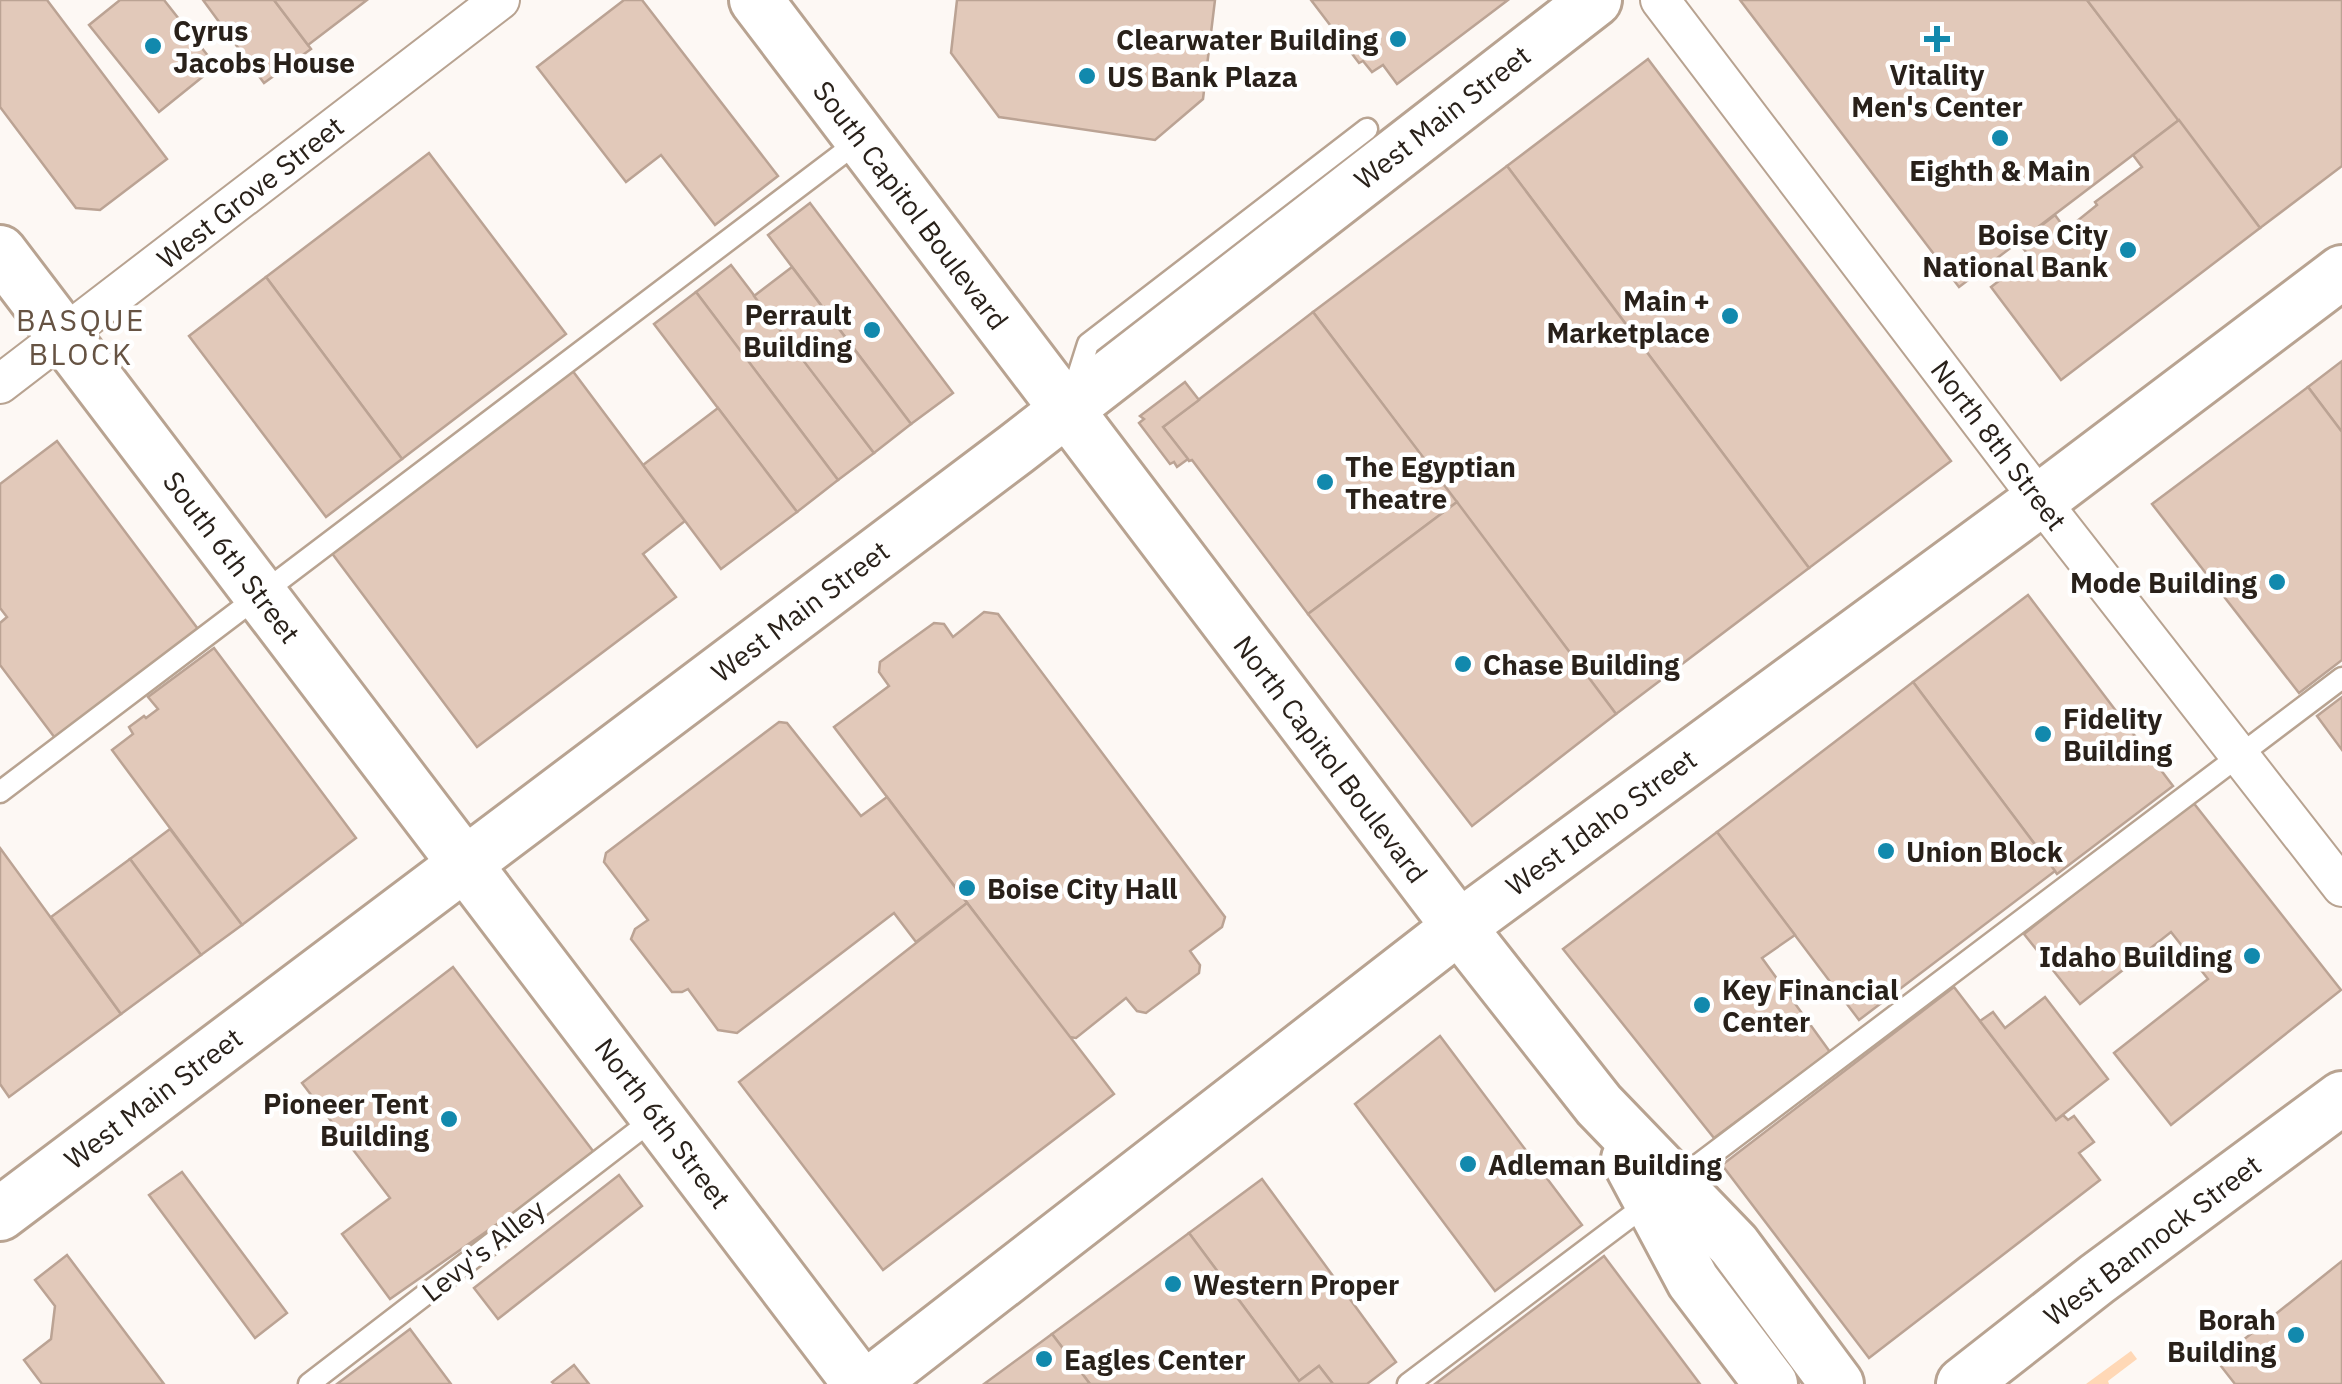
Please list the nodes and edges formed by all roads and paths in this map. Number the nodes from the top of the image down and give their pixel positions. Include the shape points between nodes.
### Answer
1 (500, 0) edge
2 (756, 0) edge
3 (1594, 0) edge
4 (1660, 0) edge
5 (1367, 129) dead end
6 (862, 139) junction
7 (0, 252) edge
8 (2342, 272) edge
9 (63, 336) junction
10 (0, 384) edge
11 (1067, 409) junction
12 (2040, 500) junction
13 (262, 596) junction
14 (2342, 678) edge
15 (2239, 756) junction
16 (0, 792) edge
17 (465, 862) junction
18 (2342, 887) edge
19 (1458, 927) junction
20 (2342, 1098) edge
21 (658, 1116) junction
22 (1662, 1192) junction
23 (0, 1214) edge
24 (308, 1384) edge
25 (860, 1384) edge
26 (870, 1384) edge
27 (1408, 1384) edge
28 (1771, 1384) edge
29 (1836, 1384) edge
30 (1963, 1384) edge

1 - 9 street, West Grove Street
2 - 6 main road, South Capitol Boulevard
3 - 11 main road, West Main Street
4 - 12 street, North 8th Street
5 - 11 lane via 1088,344
6 - 11 main road, South Capitol Boulevard
6 - 13 lane
7 - 9 main road, South 6th Street
8 - 12 main road, West Idaho Street
9 - 10 street, West Grove Street
9 - 13 main road, South 6th Street
11 - 17 main road, West Main Street
11 - 19 main road, North Capitol Boulevard
12 - 15 street, North 8th Street
12 - 19 main road, West Idaho Street
13 - 16 lane
13 - 17 main road, South 6th Street
14 - 15 lane
15 - 18 street, North 8th Street
15 - 22 lane
17 - 21 main road, North 6th Street
17 - 23 main road, West Main Street
19 - 22 main road, North Capitol Boulevard
19 - 26 main road, West Idaho Street
20 - 30 main road, West Bannock Street
21 - 24 lane, Levy's Alley
21 - 25 main road, North 6th Street
22 - 27 lane
22 - 28 main road, North Capitol Boulevard via 1694,1281
22 - 29 main road, North Capitol Boulevard via 1734,1244

